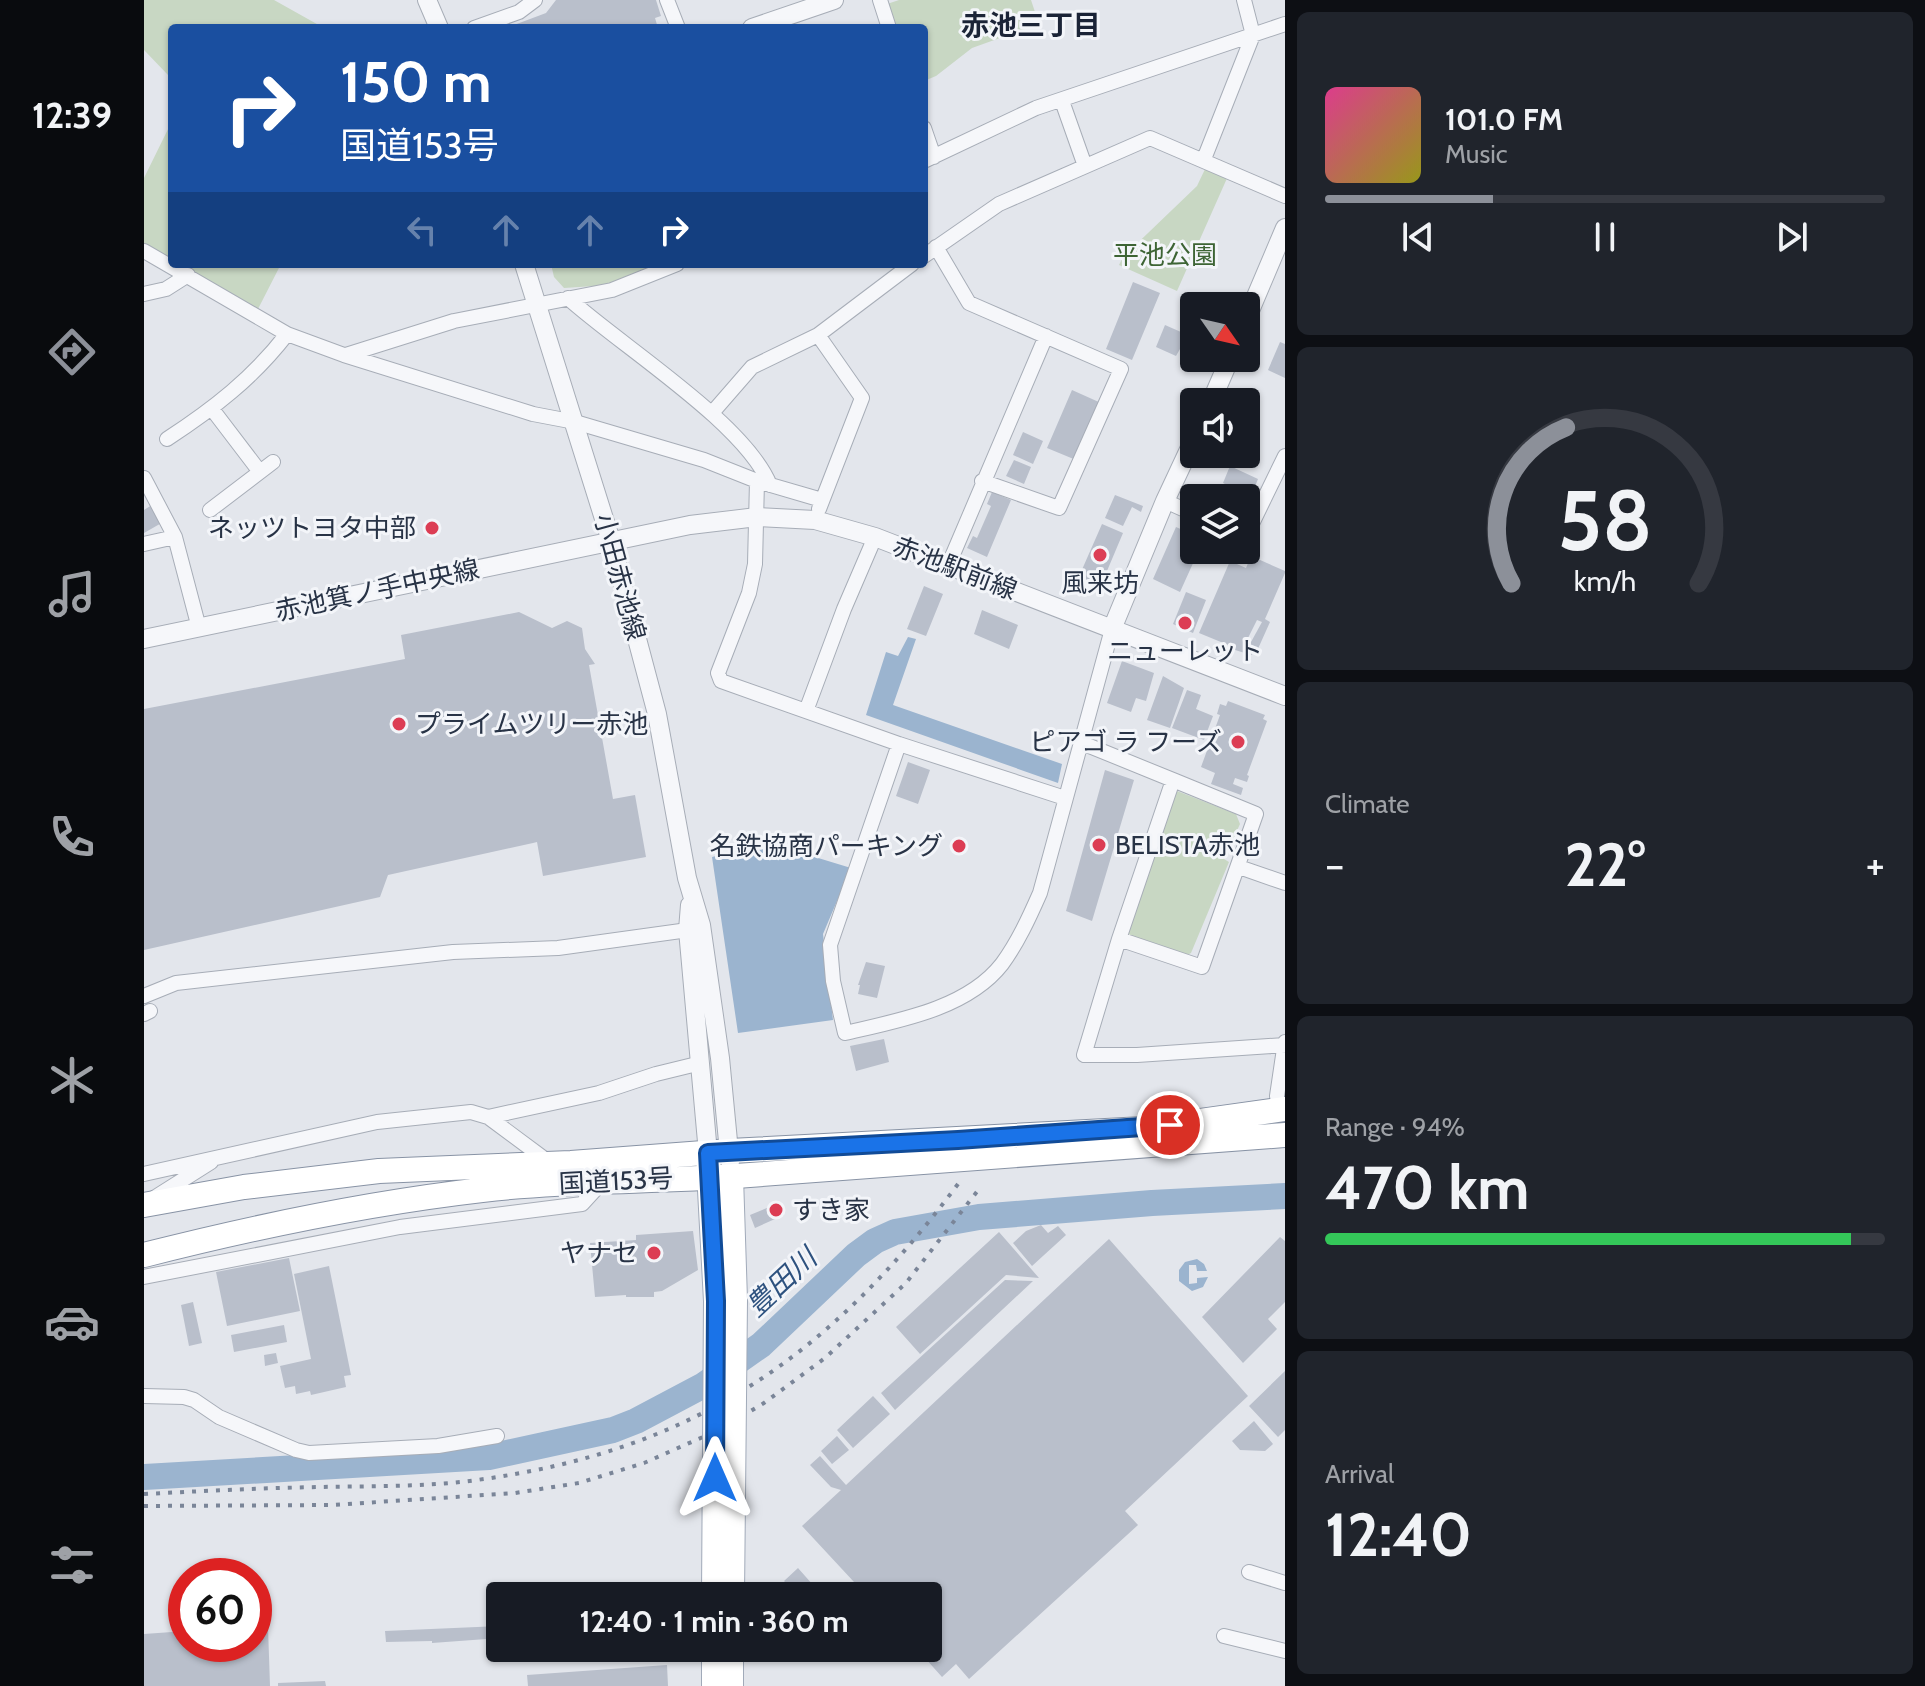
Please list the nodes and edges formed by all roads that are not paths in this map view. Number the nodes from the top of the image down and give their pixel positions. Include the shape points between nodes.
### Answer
1 (427, 0) edge
2 (535, 0) edge
3 (667, 0) edge
4 (834, 0) edge
5 (880, 0) edge
6 (1244, 0) edge
7 (437, 24) edge
8 (485, 24) edge
9 (676, 24) edge
10 (764, 24) edge
11 (888, 24) edge
12 (1285, 24) edge
13 (1253, 35) junction
14 (1062, 101) junction
15 (929, 159) edge
16 (1204, 159) junction
17 (1085, 166) junction
18 (1285, 196) edge
19 (1285, 228) edge
20 (144, 251) edge
21 (930, 251) edge
22 (168, 264) edge
23 (175, 268) edge
24 (525, 268) edge
25 (667, 268) edge
26 (907, 268) edge
27 (188, 275) junction
28 (1258, 292) edge
29 (144, 294) edge
30 (568, 298) junction
31 (538, 303) junction
32 (287, 334) junction
33 (818, 335) junction
34 (1046, 336) junction
35 (344, 355) junction
36 (212, 409) junction
37 (712, 413) junction
38 (575, 422) junction
39 (167, 439) dead end
40 (1285, 456) edge
41 (273, 462) dead end
42 (1180, 468) edge
43 (260, 472) junction
44 (144, 478) edge
45 (982, 481) junction
46 (764, 483) junction
47 (822, 500) junction
48 (1165, 501) junction
49 (1260, 507) edge
50 (1180, 508) edge
51 (210, 510) dead end
52 (757, 517) junction
53 (815, 520) junction
54 (175, 537) junction
55 (875, 537) junction
56 (611, 541) junction
57 (144, 544) edge
58 (948, 566) junction
59 (199, 628) junction
60 (1112, 629) junction
61 (144, 639) edge
62 (1285, 696) edge
63 (806, 711) junction
64 (1082, 743) junction
65 (899, 744) junction
66 (1173, 780) junction
67 (1065, 798) junction
68 (1239, 867) junction
69 (1285, 883) edge
70 (691, 897) junction
71 (688, 930) junction
72 (1119, 939) junction
73 (144, 996) edge
74 (1285, 1044) edge
75 (701, 1063) junction
76 (1282, 1109) edge
77 (488, 1117) junction
78 (1285, 1135) edge
79 (221, 1156) junction
80 (550, 1163) junction
81 (720, 1164) junction
82 (144, 1174) edge
83 (604, 1180) junction
84 (144, 1205) edge
85 (144, 1255) edge
86 (144, 1277) edge
87 (725, 1301) junction
88 (144, 1396) edge
89 (497, 1436) dead end
90 (1249, 1572) dead end
91 (715, 1582) edge
92 (732, 1582) edge
93 (1285, 1583) edge
94 (1224, 1636) dead end
95 (1285, 1651) edge
96 (714, 1662) edge
97 (731, 1662) edge
98 (714, 1686) edge
99 (731, 1686) edge

1 - 7 street
2 - 8 street
3 - 9 street
4 - 10 street
5 - 11 street
6 - 13 street
12 - 13 street
13 - 14 street
13 - 16 street
14 - 15 street
14 - 17 street
16 - 17 street via 1150,138
16 - 18 street
17 - 21 street via 999,204
19 - 28 street
20 - 22 street
21 - 34 street via 969,303
23 - 27 street
24 - 31 street, 小田赤池線
25 - 30 street via 612,290
26 - 33 street
27 - 29 street via 166,289
27 - 32 street
30 - 31 street
30 - 37 street
31 - 35 street via 454,321
31 - 38 street, 小田赤池線
32 - 35 street
32 - 36 street via 241,386
33 - 37 street via 752,367
33 - 47 street via 862,398
34 - 45 street
34 - 45 street via 1121,369 1059,508
35 - 38 street via 533,414
36 - 39 street
36 - 43 street
37 - 46 street via 763,468
38 - 46 street
38 - 56 street, 小田赤池線
40 - 49 street
41 - 43 street
42 - 48 street
43 - 51 street
44 - 54 street
45 - 58 street
46 - 47 street
46 - 52 street
47 - 53 street
48 - 50 street
48 - 60 street
52 - 53 street, 赤池駅前線
52 - 56 street, 赤池駅前線
52 - 63 street via 749,593 718,673 721,681
53 - 55 street, 赤池駅前線
54 - 57 street
54 - 59 street
55 - 58 street, 赤池駅前線
55 - 63 street
56 - 59 street, 赤池箕ノ手中央線
56 - 70 street, 小田赤池線 via 657,714
58 - 60 street, 赤池駅前線
59 - 61 street, 赤池箕ノ手中央線
60 - 62 street, 赤池駅前線
60 - 64 street
63 - 65 street
64 - 66 street
64 - 67 street
65 - 67 street
65 - 67 street via 830,945 845,1033 952,1002 1000,967 1040,893
66 - 68 street via 1256,814
66 - 72 street
68 - 69 street
68 - 72 street via 1202,967
70 - 71 street, 小田赤池線
70 - 81 street, 小田赤池線 via 701,925 720,1058
71 - 73 street via 558,948 453,952 176,983
71 - 75 street, 小田赤池線
72 - 74 street via 1084,1055
74 - 76 street via 1277,1096
75 - 77 street via 599,1093
75 - 81 street, 小田赤池線
76 - 81 main road, 国道153号 via 1143,1129
77 - 79 street via 471,1112 377,1122
77 - 80 street
78 - 81 main road, 国道153号
79 - 82 street
79 - 84 street
80 - 81 main road, 国道153号
80 - 84 main road, 国道153号 via 379,1171
81 - 83 main road, 国道153号
81 - 87 main road
83 - 85 main road, 国道153号 via 482,1190 361,1209
83 - 86 street via 582,1204 400,1227
87 - 91 main road, bridge
87 - 92 main road, bridge
88 - 89 street via 194,1400 219,1417 309,1453 438,1446
90 - 93 street
94 - 95 street
96 - 98 main road
97 - 99 main road

